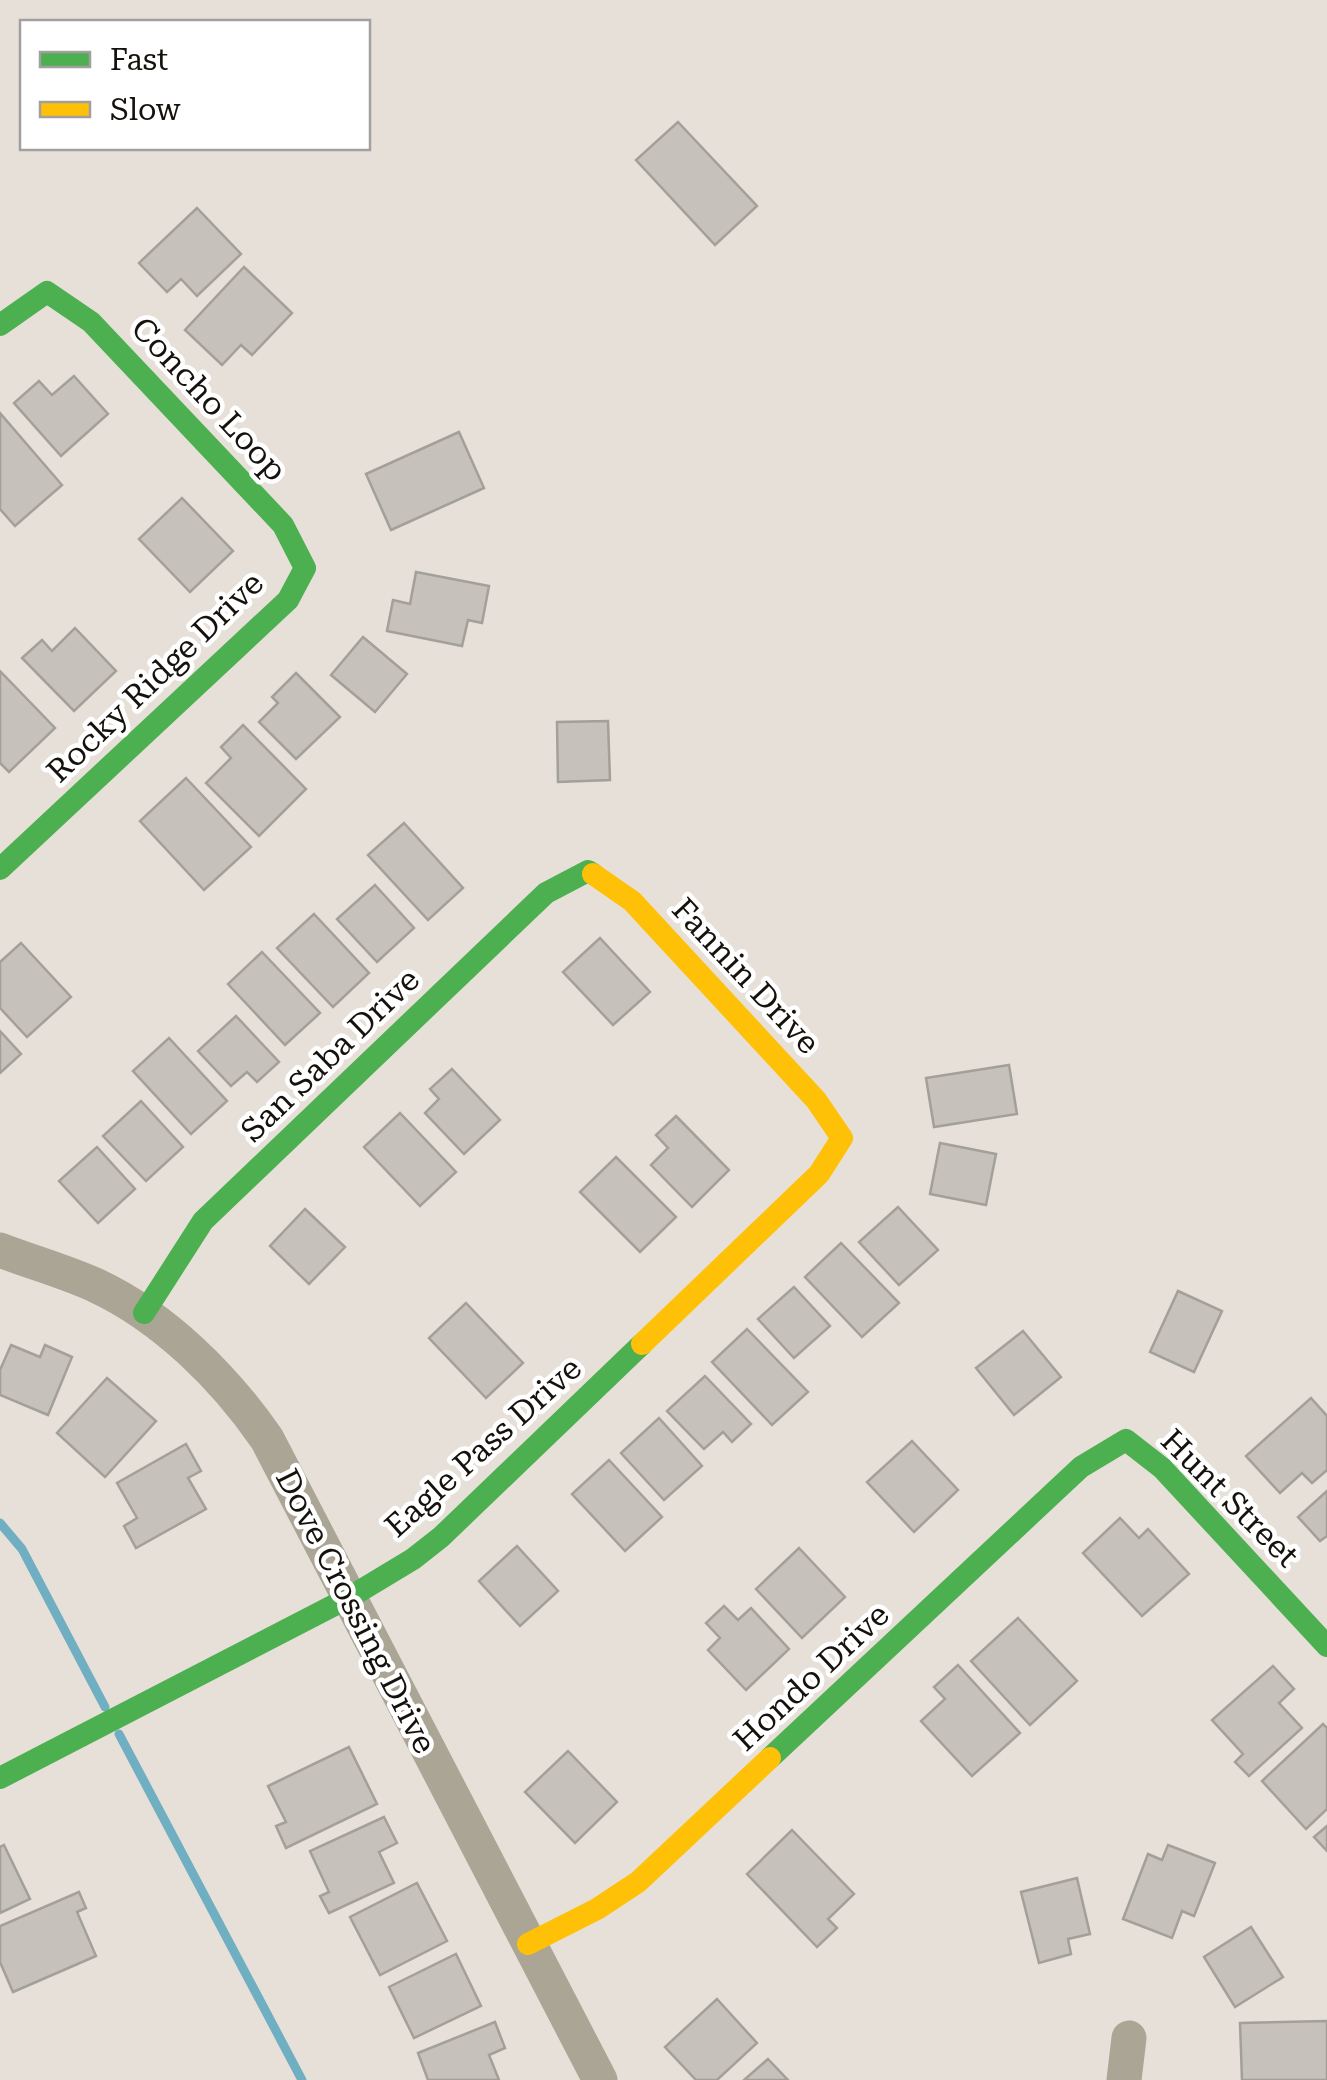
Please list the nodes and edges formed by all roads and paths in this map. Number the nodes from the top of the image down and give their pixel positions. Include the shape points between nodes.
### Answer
1 (0, 325) edge
2 (305, 568) joint
3 (0, 869) edge
4 (588, 871) joint
5 (842, 1138) joint
6 (0, 1250) edge
7 (144, 1314) junction
8 (1126, 1440) joint
9 (350, 1597) junction
10 (1327, 1646) edge
11 (0, 1778) edge
12 (528, 1944) junction
13 (1128, 2038) dead end
14 (600, 2080) edge
15 (1124, 2080) edge

1 - 2 street, Concho Loop via 47,292 91,322 269,510
2 - 3 street, Rocky Ridge Drive via 288,600
4 - 5 street, Fannin Drive via 632,901 816,1100
4 - 7 street, San Saba Drive via 546,894 202,1222
5 - 9 street, Eagle Pass Drive via 819,1174 441,1537
6 - 7 street, Dove Crossing Drive via 95,1286
7 - 9 street, Dove Crossing Drive via 242,1404
8 - 10 street, Hunt Street via 1162,1468
8 - 12 street, Hondo Drive via 1081,1467 638,1882
9 - 11 street, Eagle Pass Drive
9 - 12 street, Dove Crossing Drive
12 - 14 street, Dove Crossing Drive
13 - 15 street

